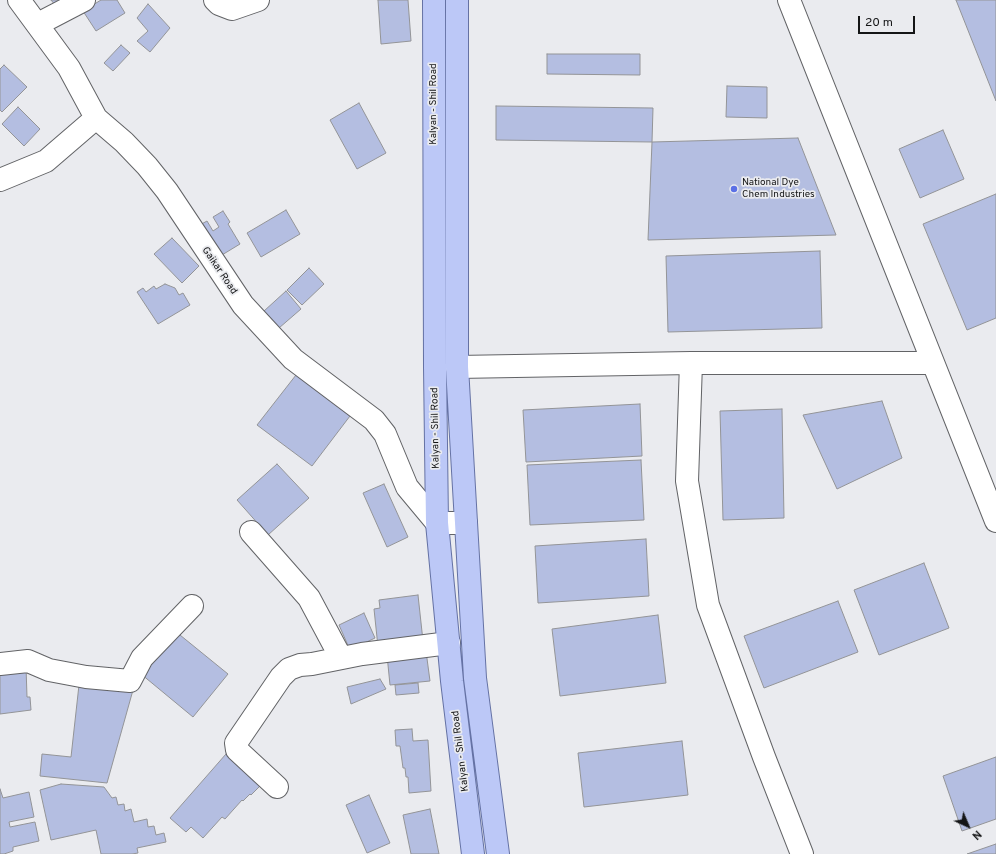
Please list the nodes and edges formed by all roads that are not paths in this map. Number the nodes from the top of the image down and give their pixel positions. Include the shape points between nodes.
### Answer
1 (19, 0) edge
2 (84, 0) edge
3 (215, 0) edge
4 (258, 0) edge
5 (434, 0) edge
6 (457, 0) edge
7 (789, 0) edge
8 (38, 24) junction
9 (96, 118) junction
10 (0, 180) edge
11 (691, 363) junction
12 (934, 363) junction
13 (457, 367) junction
14 (996, 521) edge
15 (437, 523) junction
16 (466, 523) junction
17 (251, 532) dead end
18 (192, 606) dead end
19 (449, 643) junction
20 (341, 658) junction
21 (0, 664) edge
22 (277, 787) dead end
23 (474, 854) edge
24 (498, 854) edge
25 (802, 854) edge

1 - 8 street, Gaikar Road
2 - 8 street
3 - 4 street via 218,4 232,9
5 - 15 main road, Kalyan - Shil Road
6 - 13 main road
7 - 12 street
8 - 9 street, Gaikar Road via 69,68
9 - 10 street via 46,161
9 - 15 street, Gaikar Road via 124,142 167,191 243,305 268,334 293,360 374,420 385,434 407,487
11 - 12 street
11 - 13 street
11 - 25 street via 687,481 708,604
12 - 14 street
13 - 16 main road
15 - 16 street
15 - 19 main road, Kalyan - Shil Road
16 - 24 main road via 475,678
17 - 20 street via 309,598
18 - 21 street via 142,658 130,681 86,678 50,670 28,661
19 - 20 street
19 - 23 main road, Kalyan - Shil Road
20 - 22 street via 289,669 236,743 237,750

